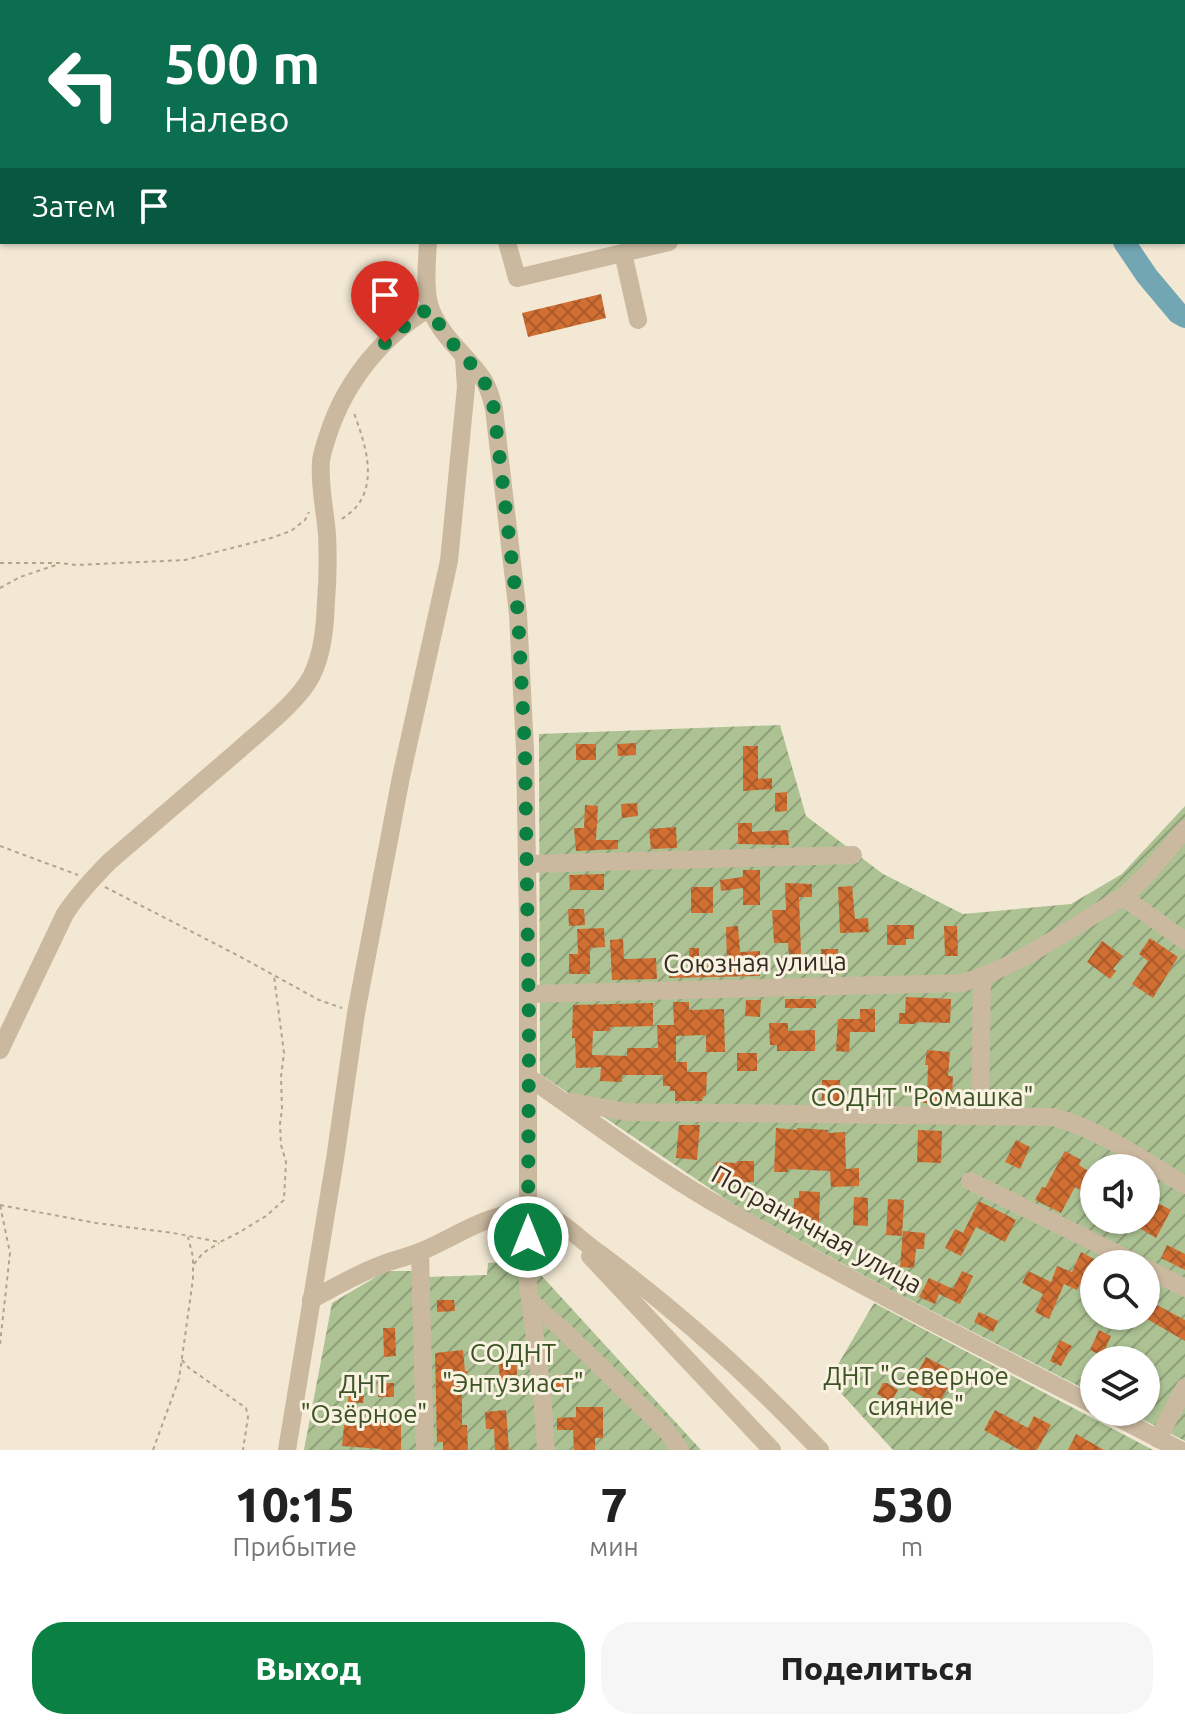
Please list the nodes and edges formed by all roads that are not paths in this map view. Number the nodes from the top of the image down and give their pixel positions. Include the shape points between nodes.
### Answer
1 (428, 244) edge
2 (508, 244) edge
3 (661, 244) edge
4 (623, 253) junction
5 (430, 308) junction
6 (638, 320) dead end
7 (464, 358) junction
8 (1185, 829) edge
9 (853, 855) dead end
10 (527, 864) junction
11 (1123, 897) junction
12 (1185, 941) edge
13 (982, 977) junction
14 (528, 994) junction
15 (0, 1050) edge
16 (528, 1077) junction
17 (564, 1101) junction
18 (980, 1117) junction
19 (970, 1181) dead end
20 (1185, 1185) edge
21 (528, 1190) junction
22 (528, 1213) junction
23 (559, 1223) junction
24 (1110, 1250) edge
25 (420, 1252) junction
26 (1160, 1275) edge
27 (1185, 1288) edge
28 (311, 1300) junction
29 (530, 1301) junction
30 (1185, 1387) edge
31 (1080, 1398) edge
32 (1133, 1426) edge
33 (1158, 1439) junction
34 (287, 1450) edge
35 (425, 1450) edge
36 (546, 1450) edge
37 (680, 1450) edge
38 (772, 1450) edge
39 (820, 1450) edge
40 (1180, 1450) edge

1 - 5 street
2 - 4 street via 517,278
3 - 4 street
4 - 6 street
5 - 7 street
5 - 15 street via 361,369 334,418 321,460 327,534 325,626 311,678 275,718 91,879 65,914
7 - 10 street via 489,391 497,430 518,614
7 - 28 street via 466,387 449,561 356,1013
8 - 11 street, Союзная улица
9 - 10 street
10 - 14 street
11 - 12 street
11 - 13 street, Союзная улица
13 - 14 street, Союзная улица via 962,983
13 - 18 street
14 - 16 street
16 - 17 street, Пограничная улица
16 - 21 street
17 - 18 street via 628,1112
17 - 31 street, Пограничная улица via 708,1200
18 - 20 street via 1053,1117 1077,1123
19 - 24 street
21 - 22 street
21 - 23 street
22 - 23 street
22 - 25 street via 478,1223
22 - 29 street
23 - 38 street
23 - 39 street via 683,1320
25 - 28 street
25 - 35 street
26 - 27 street
28 - 34 street
29 - 36 street
29 - 37 street via 667,1431
30 - 33 street
32 - 33 street
33 - 40 street

